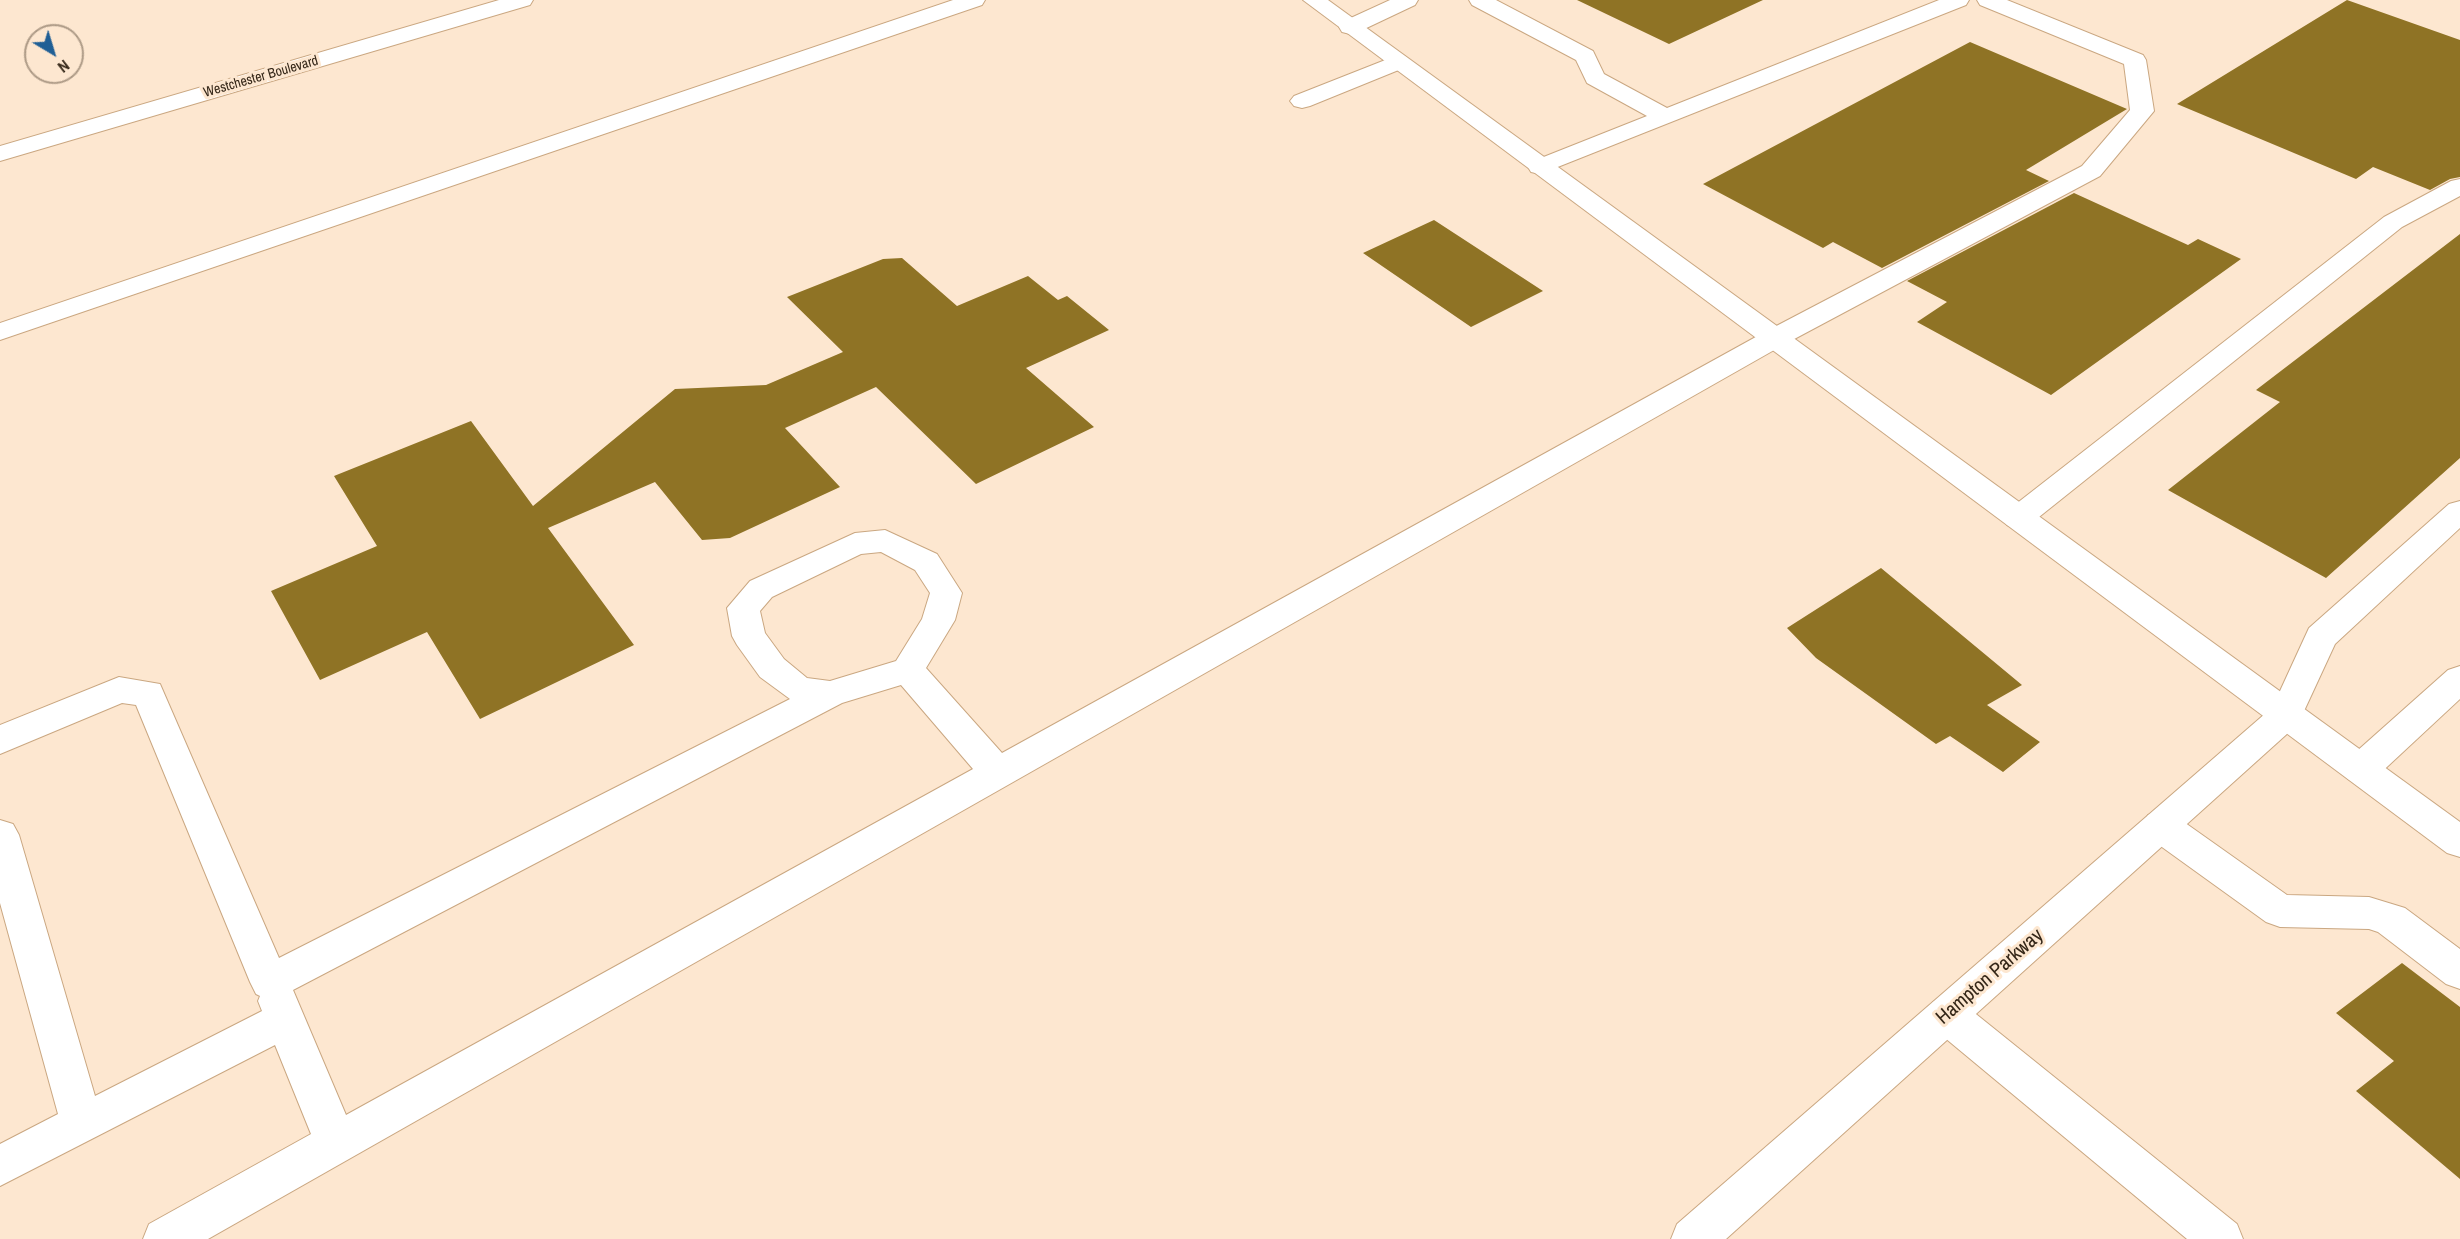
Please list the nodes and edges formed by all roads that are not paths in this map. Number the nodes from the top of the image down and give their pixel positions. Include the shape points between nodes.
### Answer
1 (522, 0) edge
2 (974, 0) edge
3 (1314, 0) edge
4 (1407, 0) edge
5 (1480, 0) edge
6 (1958, 0) edge
7 (1988, 0) edge
8 (1350, 27) junction
9 (1398, 62) junction
10 (1302, 101) dead end
11 (1667, 117) junction
12 (0, 154) edge
13 (1540, 167) junction
14 (2460, 186) edge
15 (0, 332) edge
16 (1773, 339) junction
17 (2460, 511) edge
18 (2018, 518) junction
19 (908, 670) junction
20 (2460, 679) edge
21 (830, 694) junction
22 (2286, 715) junction
23 (0, 740) edge
24 (2361, 769) junction
25 (998, 773) junction
26 (2161, 826) junction
27 (0, 835) edge
28 (2460, 842) edge
29 (2460, 972) edge
30 (270, 982) junction
31 (1947, 1015) junction
32 (285, 1019) junction
33 (82, 1124) junction
34 (336, 1143) junction
35 (0, 1166) edge
36 (165, 1239) edge
37 (1694, 1239) edge
38 (2221, 1239) edge

1 - 12 main road, Westchester Boulevard
2 - 15 main road
3 - 8 main road
4 - 8 main road
5 - 11 main road via 1585,56 1595,78
6 - 11 main road
7 - 16 main road via 2135,60 2142,111 2091,171
8 - 9 main road
9 - 10 main road
9 - 13 main road
11 - 13 main road
13 - 16 main road
14 - 18 main road via 2393,222
16 - 18 main road
16 - 25 main road
17 - 22 main road via 2321,637
18 - 22 main road
19 - 21 main road
19 - 21 main road via 938,620 946,593 926,562 885,541 855,544 761,590 743,608 749,636 772,668 798,689
19 - 25 main road
20 - 24 main road
21 - 30 main road
22 - 24 main road
22 - 26 main road, Hampton Parkway
23 - 30 main road via 119,690 148,693
24 - 28 main road
25 - 34 main road
26 - 29 main road via 2280,911 2369,913 2391,920
26 - 31 main road, Hampton Parkway
27 - 33 main road
30 - 32 main road
31 - 37 main road, Hampton Parkway
31 - 38 main road
32 - 33 main road
32 - 34 main road
33 - 35 main road
34 - 36 main road

